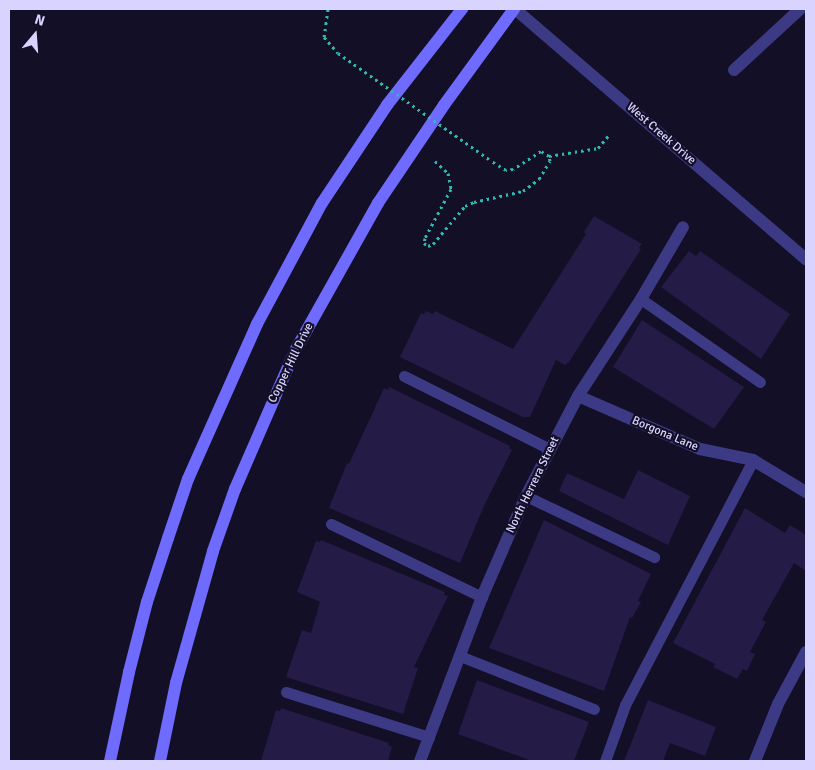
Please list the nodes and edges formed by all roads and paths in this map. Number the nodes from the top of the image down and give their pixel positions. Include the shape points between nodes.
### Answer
1 (328, 9) edge
2 (462, 9) edge
3 (514, 9) edge
4 (800, 9) edge
5 (734, 70) dead end
6 (609, 135) dead end
7 (549, 156) junction
8 (435, 161) dead end
9 (683, 227) dead end
10 (806, 259) edge
11 (642, 299) junction
12 (404, 376) dead end
13 (760, 382) dead end
14 (578, 396) junction
15 (550, 449) junction
16 (753, 460) junction
17 (806, 492) edge
18 (526, 496) junction
19 (331, 524) dead end
20 (654, 557) dead end
21 (482, 597) junction
22 (806, 652) edge
23 (460, 656) junction
24 (286, 692) dead end
25 (594, 709) dead end
26 (429, 737) junction
27 (110, 761) edge
28 (160, 761) edge
29 (420, 761) edge
30 (605, 761) edge
31 (754, 761) edge

1 - 7 path, bridge via 324,37 338,53 490,160 506,170 523,164 540,151
2 - 27 main road via 387,105 322,202 253,332 188,480 168,538 147,602
3 - 10 street, West Creek Drive
3 - 28 main road, Copper Hill Drive via 378,203 287,369 234,489 213,551 176,684
4 - 5 street
6 - 7 path via 598,148
7 - 8 path via 547,168 530,187 465,206 428,246 424,243 425,238 451,188 448,173
9 - 11 street, North Herrera Street
11 - 13 lane
11 - 14 street, North Herrera Street
12 - 15 lane
14 - 15 street, North Herrera Street
14 - 16 street, Borgona Lane via 700,450
15 - 18 street, North Herrera Street
16 - 17 street, Borgona Lane
16 - 30 lane via 625,705
18 - 20 lane
18 - 21 street, North Herrera Street
19 - 21 lane
21 - 23 street, North Herrera Street
22 - 31 street via 778,704
23 - 25 lane
23 - 26 street, North Herrera Street
24 - 26 lane
26 - 29 street, North Herrera Street

